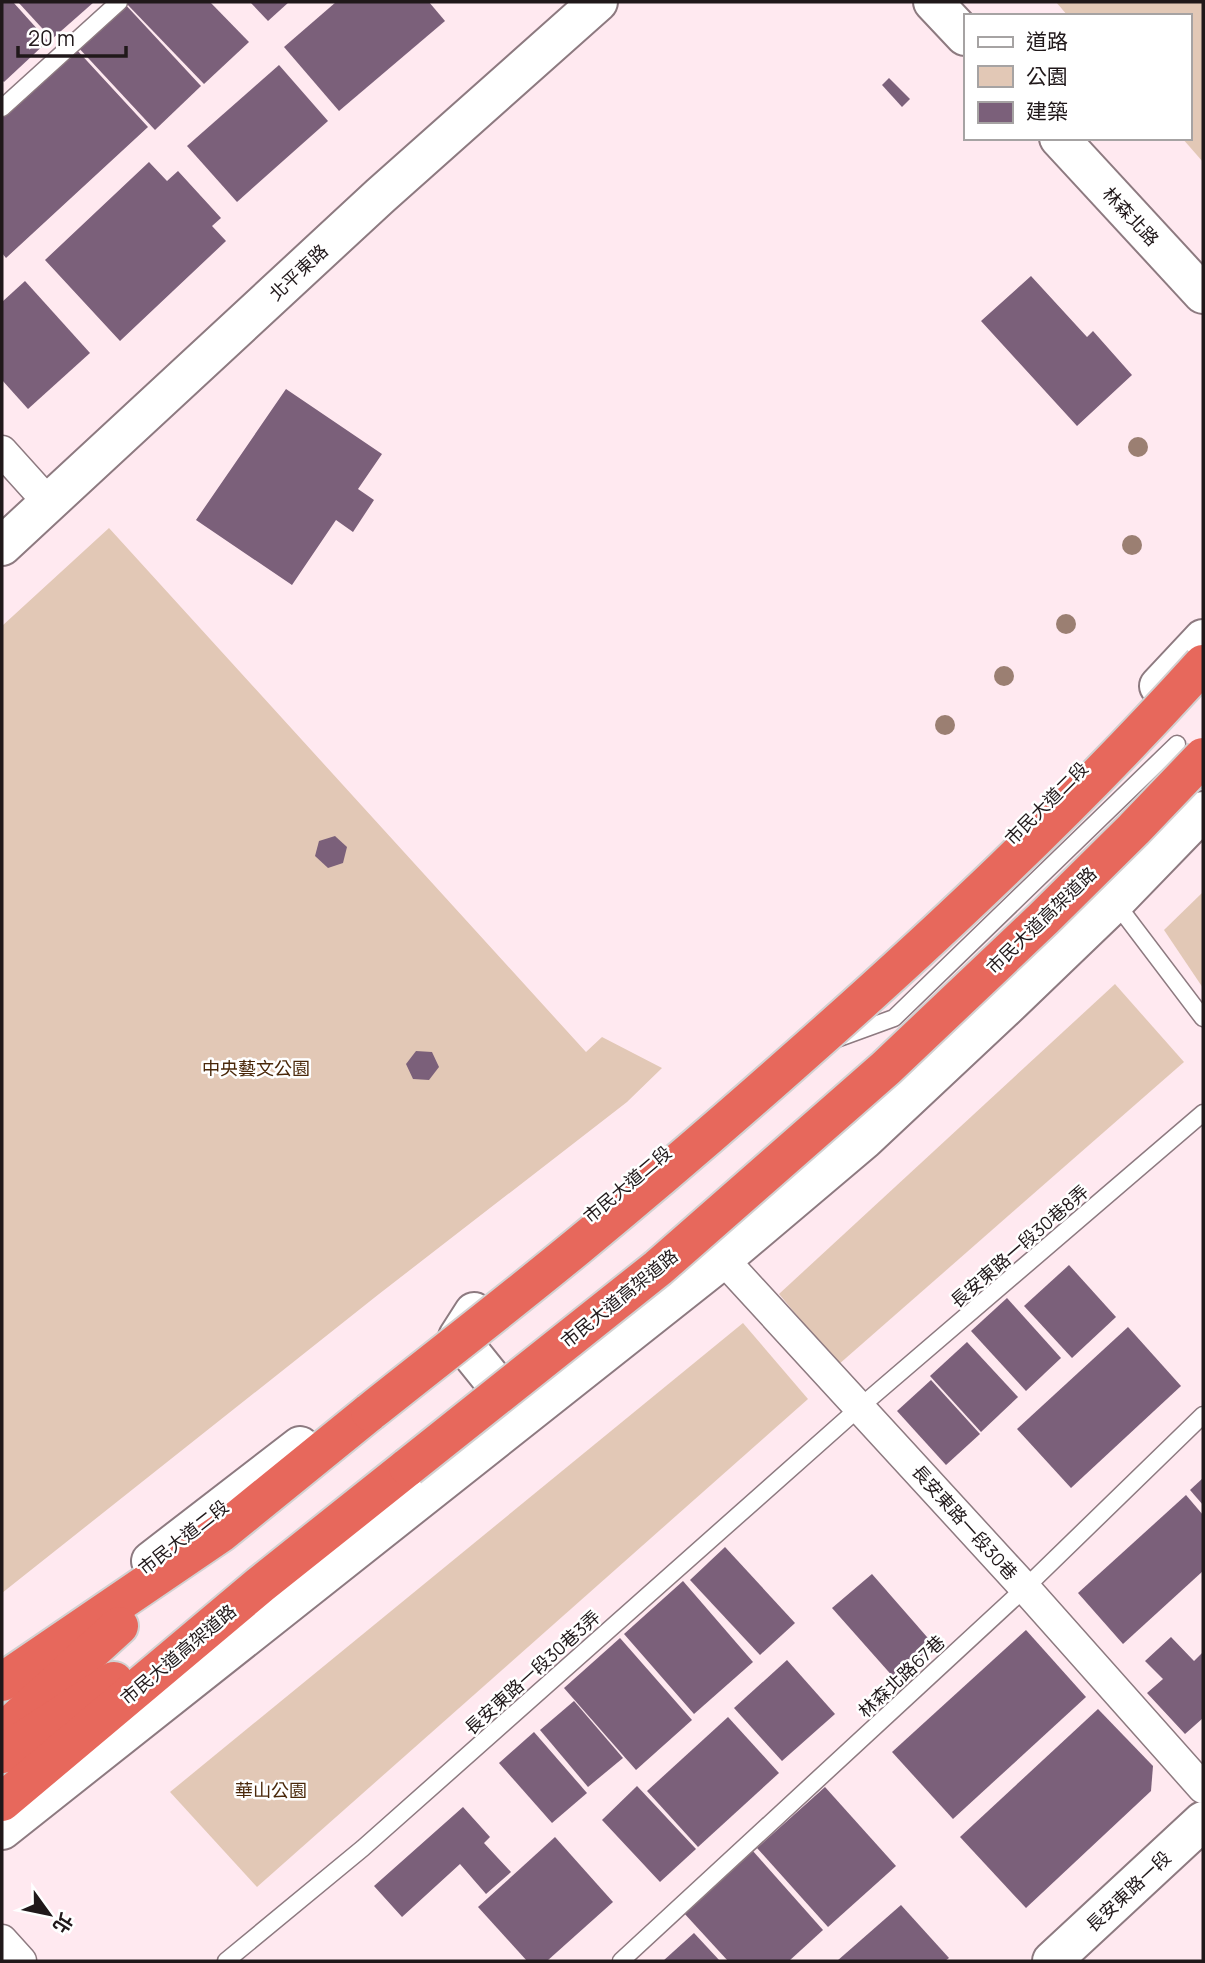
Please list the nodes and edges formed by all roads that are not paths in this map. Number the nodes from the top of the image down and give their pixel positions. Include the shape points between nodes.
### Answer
1 (119, 2) edge
2 (598, 2) edge
3 (933, 2) edge
4 (964, 35) edge
5 (2, 108) edge
6 (1061, 140) edge
7 (1203, 294) edge
8 (2, 451) edge
9 (48, 502) junction
10 (2, 546) edge
11 (1203, 639) edge
12 (1203, 664) edge
13 (1192, 758) edge
14 (1203, 811) edge
15 (1115, 902) junction
16 (1203, 1018) edge
17 (762, 1067) junction
18 (1203, 1113) edge
19 (865, 1139) junction
20 (723, 1259) junction
21 (478, 1305) junction
22 (418, 1354) junction
23 (554, 1394) junction
24 (860, 1407) junction
25 (1203, 1415) edge
26 (489, 1446) junction
27 (221, 1533) junction
28 (260, 1585) junction
29 (1025, 1588) junction
30 (2, 1674) edge
31 (2, 1682) edge
32 (2, 1733) edge
33 (2, 1754) edge
34 (1203, 1788) edge
35 (2, 1802) edge
36 (1203, 1821) edge
37 (2, 1830) edge
38 (2, 1940) edge
39 (21, 1961) edge
40 (226, 1961) edge
41 (621, 1961) edge
42 (1052, 1961) edge

1 - 5 lane
2 - 9 street, 北平東路
3 - 4 street
6 - 7 street, 林森北路
8 - 9 street
9 - 10 street, 北平東路
11 - 17 street, 市民大道二段 via 975,874
12 - 27 highway, bridge via 1094,781 857,1006 577,1247
13 - 17 lane via 894,1018
13 - 19 lane via 919,1044
13 - 28 highway, 市民大道高架道路, bridge via 1116,847 951,1007 780,1161 658,1268
14 - 15 street
15 - 16 lane
15 - 19 street
17 - 21 street, 市民大道二段
18 - 24 lane, 長安東路一段30巷8弄
19 - 20 street
20 - 23 street
20 - 24 street, 長安東路一段30巷
21 - 22 street, 市民大道二段
21 - 23 street via 458,1336 512,1404
22 - 26 street via 450,1345 503,1410
22 - 30 street, 市民大道二段
23 - 26 street
24 - 29 street, 長安東路一段30巷
24 - 40 lane, 長安東路一段30巷3弄 via 363,1848
25 - 29 lane, 林森北路67巷
26 - 37 street
27 - 31 highway
27 - 32 highway
28 - 33 highway
28 - 35 highway, 市民大道高架道路
29 - 34 street, 長安東路一段30巷
29 - 41 lane, 林森北路67巷
36 - 42 street, 長安東路一段
38 - 39 street

